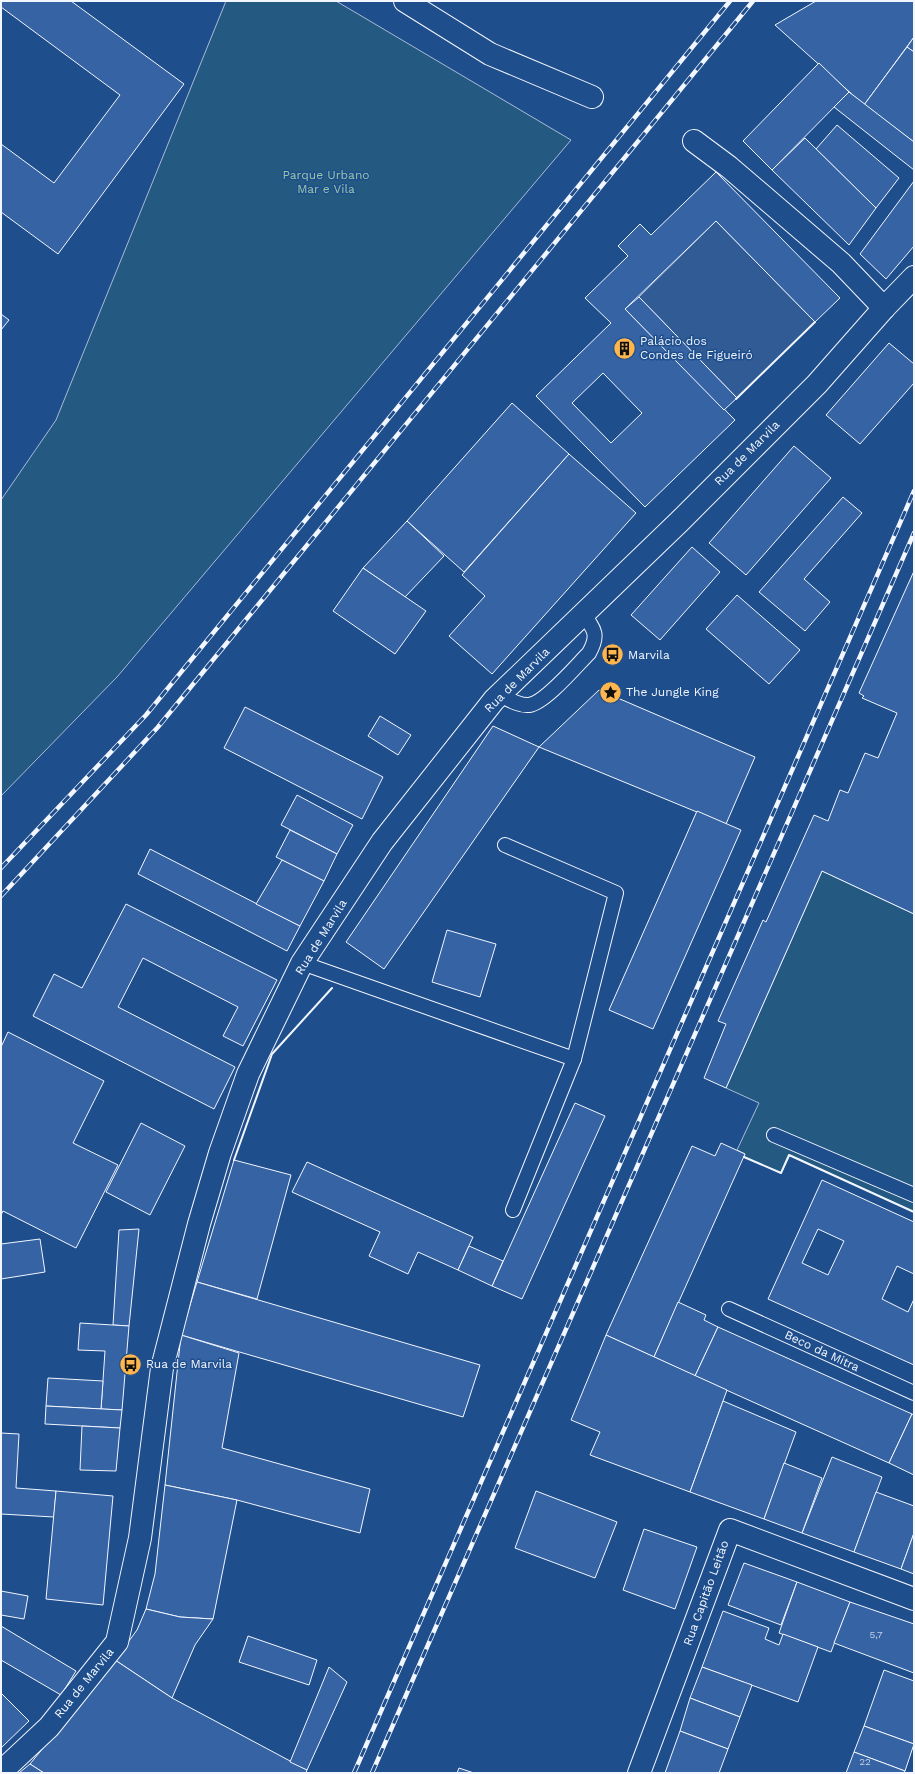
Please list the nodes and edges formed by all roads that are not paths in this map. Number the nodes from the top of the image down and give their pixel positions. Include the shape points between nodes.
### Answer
1 (405, 1) edge
2 (592, 97) dead end
3 (694, 141) dead end
4 (914, 277) edge
5 (884, 308) junction
6 (583, 614) junction
7 (500, 695) junction
8 (505, 845) dead end
9 (302, 963) junction
10 (574, 1059) junction
11 (774, 1135) dead end
12 (914, 1195) edge
13 (513, 1210) dead end
14 (729, 1309) dead end
15 (914, 1393) edge
16 (914, 1599) edge
17 (1, 1772) edge
18 (640, 1773) edge

1 - 2 street via 490,54
3 - 5 street via 729,167 841,263
4 - 5 street, Rua de Marvila
5 - 6 street, Rua de Marvila via 817,384
6 - 7 street, Rua de Marvila
6 - 7 lane via 593,627 595,640 588,653 542,701 528,705
7 - 9 street, Rua de Marvila via 382,842
8 - 10 lane via 616,892
9 - 10 lane
9 - 17 street, Rua de Marvila via 248,1074 199,1224 162,1368 140,1538 117,1642 49,1727
10 - 13 lane
11 - 12 lane
14 - 15 lane, Beco da Mitra
16 - 18 street, Rua Capitão Leitão via 730,1530

